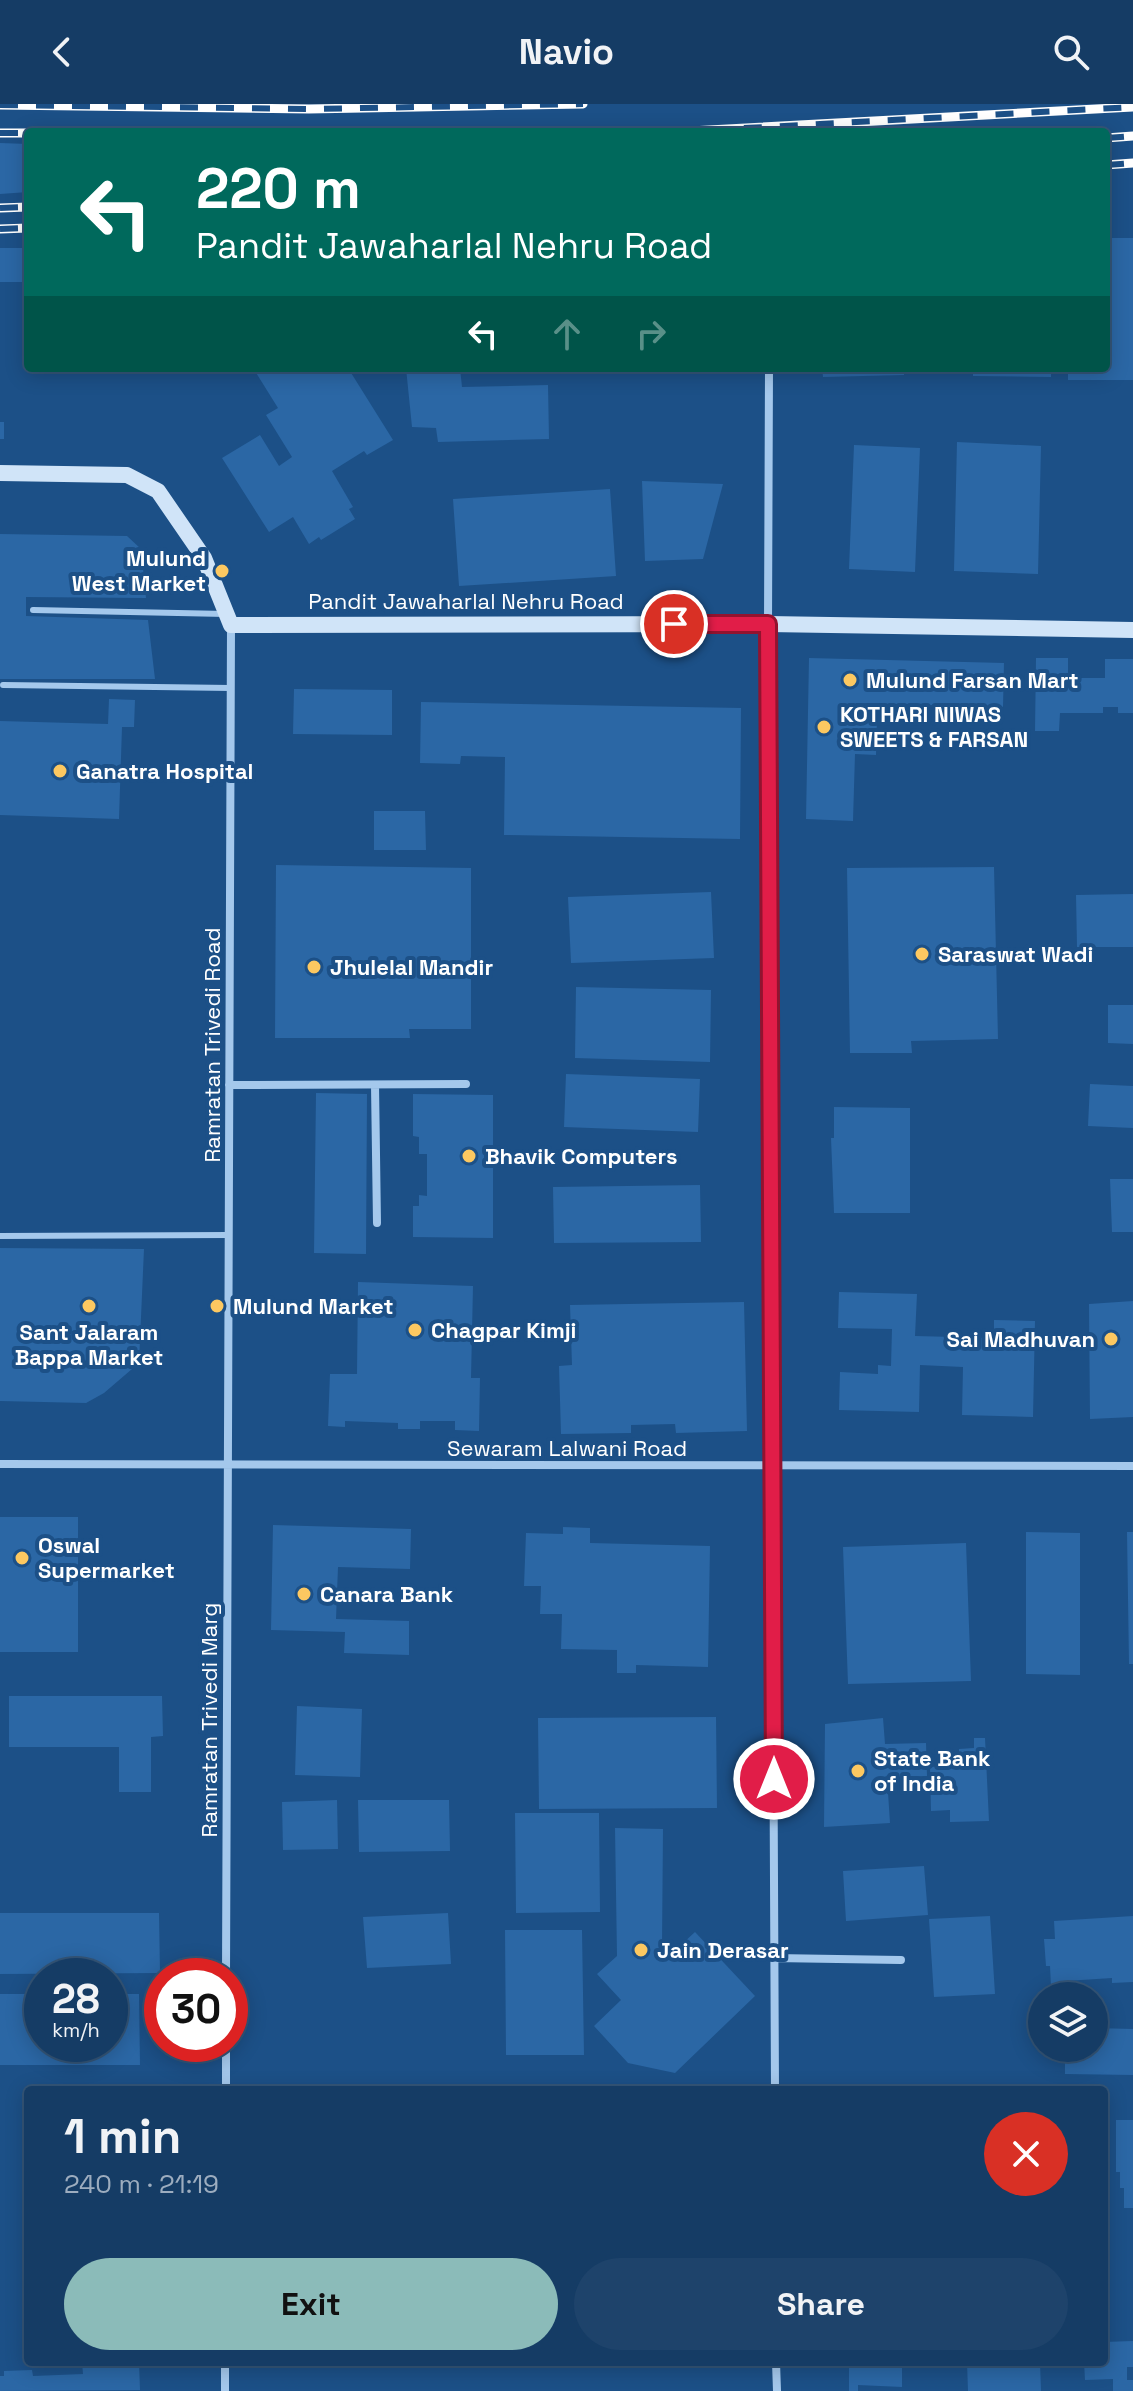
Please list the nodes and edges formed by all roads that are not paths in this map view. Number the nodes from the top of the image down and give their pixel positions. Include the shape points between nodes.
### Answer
1 (769, 372) edge
2 (0, 473) edge
3 (33, 610) dead end
4 (229, 619) junction
5 (768, 624) junction
6 (1133, 630) edge
7 (3, 685) dead end
8 (231, 688) junction
9 (466, 1084) dead end
10 (229, 1085) junction
11 (375, 1085) junction
12 (377, 1223) dead end
13 (229, 1235) junction
14 (0, 1236) edge
15 (0, 1464) edge
16 (228, 1465) junction
17 (771, 1466) junction
18 (1133, 1466) edge
19 (226, 1958) edge
20 (774, 1958) junction
21 (901, 1960) dead end
22 (226, 2062) edge
23 (226, 2086) edge
24 (775, 2086) edge
25 (225, 2366) edge
26 (776, 2366) edge
27 (225, 2391) edge
28 (777, 2391) edge

1 - 5 street
2 - 4 street via 127,475 158,491 204,558
3 - 4 lane
4 - 5 street, Pandit Jawaharlal Nehru Road
4 - 8 street, Ramratan Trivedi Road
5 - 6 street, Pandit Jawaharlal Nehru Road
5 - 17 street
7 - 8 lane
8 - 10 street, Ramratan Trivedi Road
9 - 11 street
10 - 11 street
10 - 13 street, Ramratan Trivedi Road
11 - 12 street
13 - 14 lane
13 - 16 street, Ramratan Trivedi Road
15 - 16 street, Sewaram Lalwani Road
16 - 17 street, Sewaram Lalwani Road
16 - 19 street, Ramratan Trivedi Marg
17 - 18 street, Sewaram Lalwani Road
17 - 20 street
20 - 21 street
20 - 24 street
22 - 23 street
25 - 27 street
26 - 28 street

